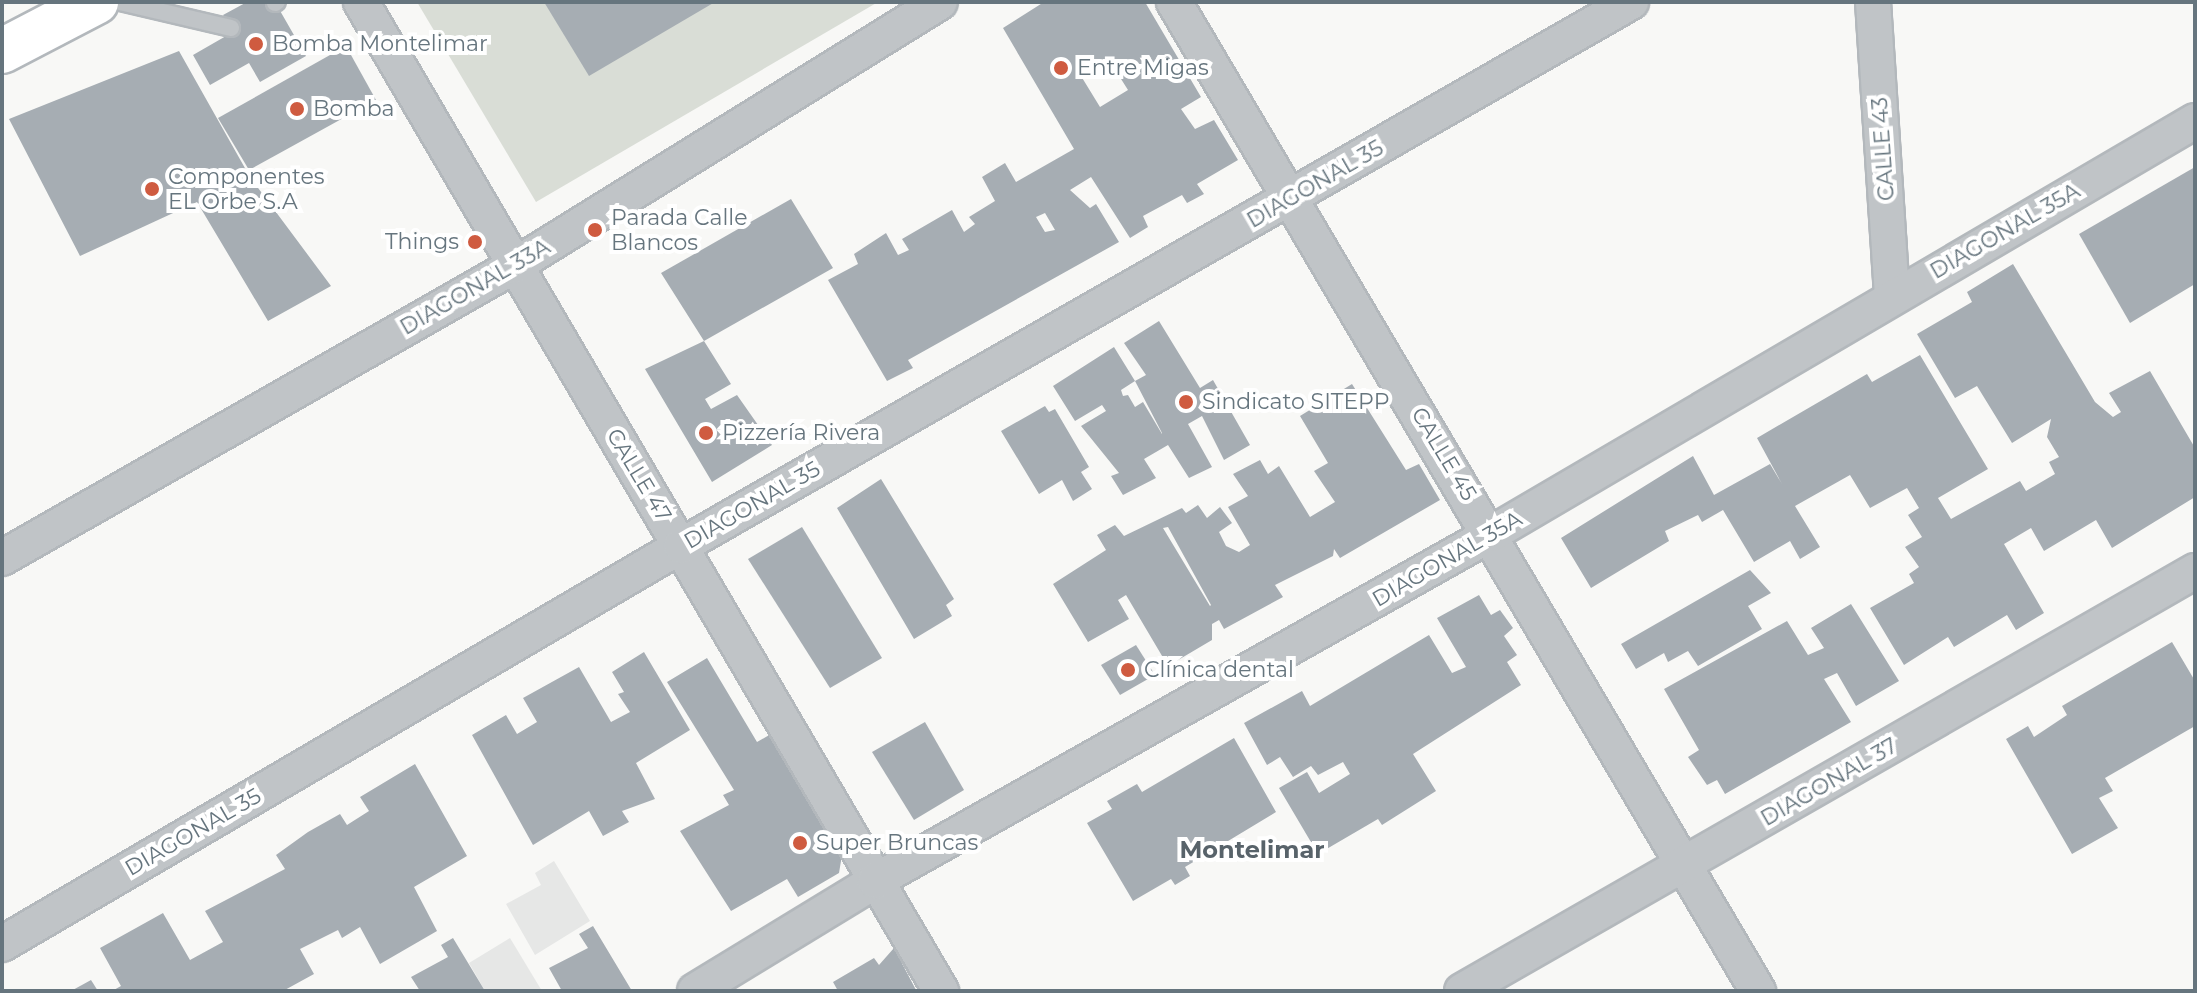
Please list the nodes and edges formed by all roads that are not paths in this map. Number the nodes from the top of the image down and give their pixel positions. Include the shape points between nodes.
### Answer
1 (96, 2) edge
2 (120, 2) edge
3 (361, 2) edge
4 (940, 2) edge
5 (1174, 2) edge
6 (1631, 2) edge
7 (1873, 2) edge
8 (231, 28) dead end
9 (2, 51) edge
10 (2195, 121) edge
11 (1292, 198) junction
12 (514, 266) junction
13 (1892, 296) junction
14 (1491, 534) junction
15 (681, 546) junction
16 (2, 558) edge
17 (2195, 571) edge
18 (1683, 866) junction
19 (875, 881) junction
20 (2, 944) edge
21 (695, 991) edge
22 (941, 991) edge
23 (1462, 991) edge
24 (1758, 991) edge

1 - 9 main road
2 - 8 lane
3 - 12 street, CALLE 47
4 - 12 street, DIAGONAL 33A
5 - 11 street, CALLE 45
6 - 11 street, DIAGONAL 35
7 - 13 street, CALLE 43
10 - 13 street, DIAGONAL 35A
11 - 14 street, CALLE 45
11 - 15 street, DIAGONAL 35
12 - 15 street, CALLE 47
12 - 16 street, DIAGONAL 33A
13 - 14 street, DIAGONAL 35A
14 - 18 street, CALLE 45
14 - 19 street, DIAGONAL 35A
15 - 19 street, CALLE 47
15 - 20 street, DIAGONAL 35
17 - 18 street, DIAGONAL 37
18 - 23 street, DIAGONAL 37
18 - 24 street, CALLE 45
19 - 21 street, DIAGONAL 35A
19 - 22 street, CALLE 47

